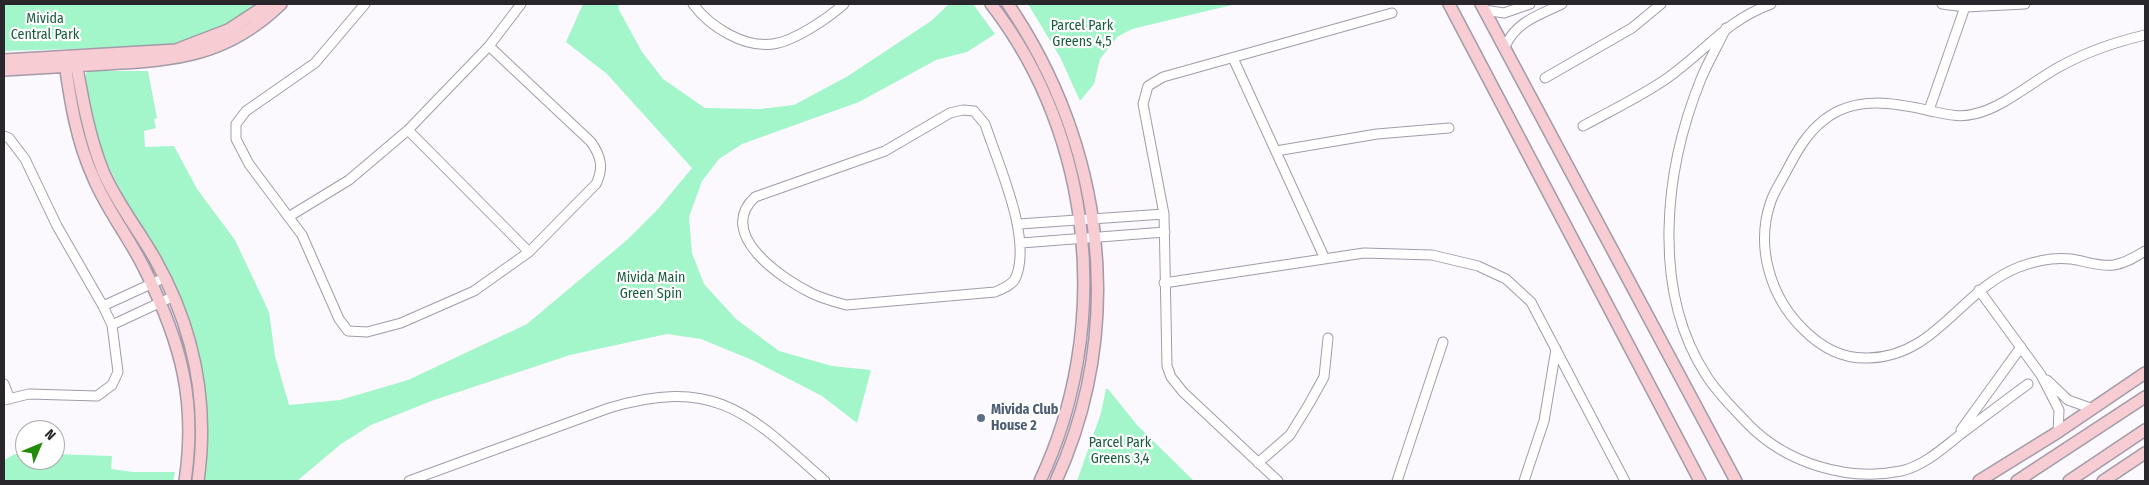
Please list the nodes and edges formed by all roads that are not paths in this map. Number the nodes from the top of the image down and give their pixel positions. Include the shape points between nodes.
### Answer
1 (268, 4) edge
2 (281, 4) edge
3 (364, 4) edge
4 (521, 4) edge
5 (693, 4) edge
6 (844, 4) edge
7 (991, 4) edge
8 (1008, 4) edge
9 (1449, 4) edge
10 (1530, 4) edge
11 (1538, 4) edge
12 (1562, 4) edge
13 (1661, 4) edge
14 (1771, 4) edge
15 (1942, 4) edge
16 (2025, 4) edge
17 (1483, 7) edge
18 (1965, 7) junction
19 (1392, 12) dead end
20 (1543, 13) junction
21 (1726, 28) junction
22 (2145, 35) edge
23 (489, 46) junction
24 (1505, 47) junction
25 (1233, 58) junction
26 (4, 60) edge
27 (70, 62) junction
28 (4, 70) edge
29 (1545, 78) dead end
30 (1929, 110) junction
31 (1583, 126) dead end
32 (1449, 128) dead end
33 (408, 130) junction
34 (4, 136) edge
35 (1276, 152) junction
36 (1164, 214) junction
37 (290, 216) junction
38 (1086, 220) junction
39 (1019, 224) junction
40 (1164, 232) junction
41 (1088, 238) junction
42 (1021, 243) junction
43 (2145, 251) edge
44 (530, 252) junction
45 (1326, 259) junction
46 (164, 278) junction
47 (1164, 283) junction
48 (151, 284) junction
49 (1979, 290) junction
50 (172, 297) junction
51 (161, 302) junction
52 (103, 306) junction
53 (112, 325) junction
54 (1328, 338) dead end
55 (1443, 342) dead end
56 (2020, 347) junction
57 (1556, 349) junction
58 (2145, 373) edge
59 (2041, 375) junction
60 (4, 384) edge
61 (2028, 384) dead end
62 (2145, 397) edge
63 (7, 400) edge
64 (2093, 409) junction
65 (2145, 430) edge
66 (2058, 432) junction
67 (1956, 438) junction
68 (2145, 453) edge
69 (1258, 463) junction
70 (185, 481) edge
71 (198, 481) edge
72 (409, 481) edge
73 (825, 481) edge
74 (1040, 481) edge
75 (1056, 481) edge
76 (1278, 481) edge
77 (1397, 481) edge
78 (1524, 481) edge
79 (1625, 481) edge
80 (1700, 481) edge
81 (1736, 481) edge
82 (1978, 481) edge
83 (2017, 481) edge
84 (2069, 481) edge
85 (2103, 481) edge

1 - 27 street via 228,30 186,47
2 - 27 street via 240,35 198,54 158,61
3 - 37 street via 315,63 246,111 236,124 236,139 249,164
4 - 23 street
5 - 6 street via 704,17 724,31 748,42 773,44 810,28
7 - 38 street via 1019,46 1048,105
8 - 38 street via 1041,58 1069,121 1087,182
9 - 80 street
10 - 17 street via 1504,13
11 - 20 street
12 - 20 street
13 - 29 street via 1632,28
14 - 21 street via 1741,17
15 - 18 street
16 - 18 street
17 - 24 street
18 - 30 street
19 - 25 street
20 - 24 street via 1513,31
21 - 31 street via 1665,80
21 - 67 street via 1701,79 1683,133 1672,189 1670,246 1673,291 1685,335 1706,376 1758,434 1784,453 1814,466 1845,472 1901,471 1923,462
22 - 30 street via 2115,42 2060,66 1984,111 1962,116
23 - 33 street
23 - 44 street via 591,142 601,165 596,184
24 - 81 street
25 - 35 street
25 - 36 street via 1163,77 1148,86 1143,104
26 - 27 street
27 - 28 street
27 - 46 street via 104,172
27 - 48 street via 76,128 94,179
30 - 49 street via 1874,101 1848,106 1825,118 1806,136 1771,201 1764,240 1770,280 1789,316 1818,344 1841,354 1867,358 1892,356 1916,346
32 - 35 street via 1376,134
33 - 37 street via 348,180
33 - 44 street
34 - 52 street via 25,159 57,226
35 - 45 street
36 - 38 street
36 - 40 street
37 - 44 street via 348,331 367,332 401,323 474,291
38 - 39 street
38 - 41 street
39 - 42 street
39 - 42 street via 984,124 974,111 963,110 943,117 885,151 755,196 743,212 744,234 770,268 813,294 846,305 994,292 1007,287 1016,278
40 - 41 street
40 - 47 street
41 - 42 street
41 - 74 street via 1078,359 1062,424
41 - 75 street via 1097,307 1092,363 1080,416
43 - 49 street via 2113,265 2070,259 2043,260 2017,267
45 - 47 street
45 - 57 street via 1364,253 1432,255 1478,266 1506,279 1531,302
46 - 48 street
46 - 50 street
47 - 69 street via 1166,354 1171,377
48 - 51 street
48 - 52 street
49 - 56 street
50 - 51 street
50 - 71 street via 186,330 200,388 202,447
51 - 53 street
51 - 70 street via 177,344 186,385
52 - 53 street
53 - 63 street via 118,372 112,385 97,396 29,394
54 - 69 street via 1324,377 1309,404 1290,435
55 - 77 street
56 - 59 street
56 - 67 street
57 - 78 street via 1544,421
57 - 79 street
58 - 64 street
59 - 64 street via 2068,400
59 - 66 street via 2059,410
60 - 63 street
61 - 67 street
62 - 83 street
64 - 66 street
65 - 84 street
66 - 82 street
68 - 85 street
69 - 76 street
72 - 73 street via 608,408 676,396 713,401 746,415

